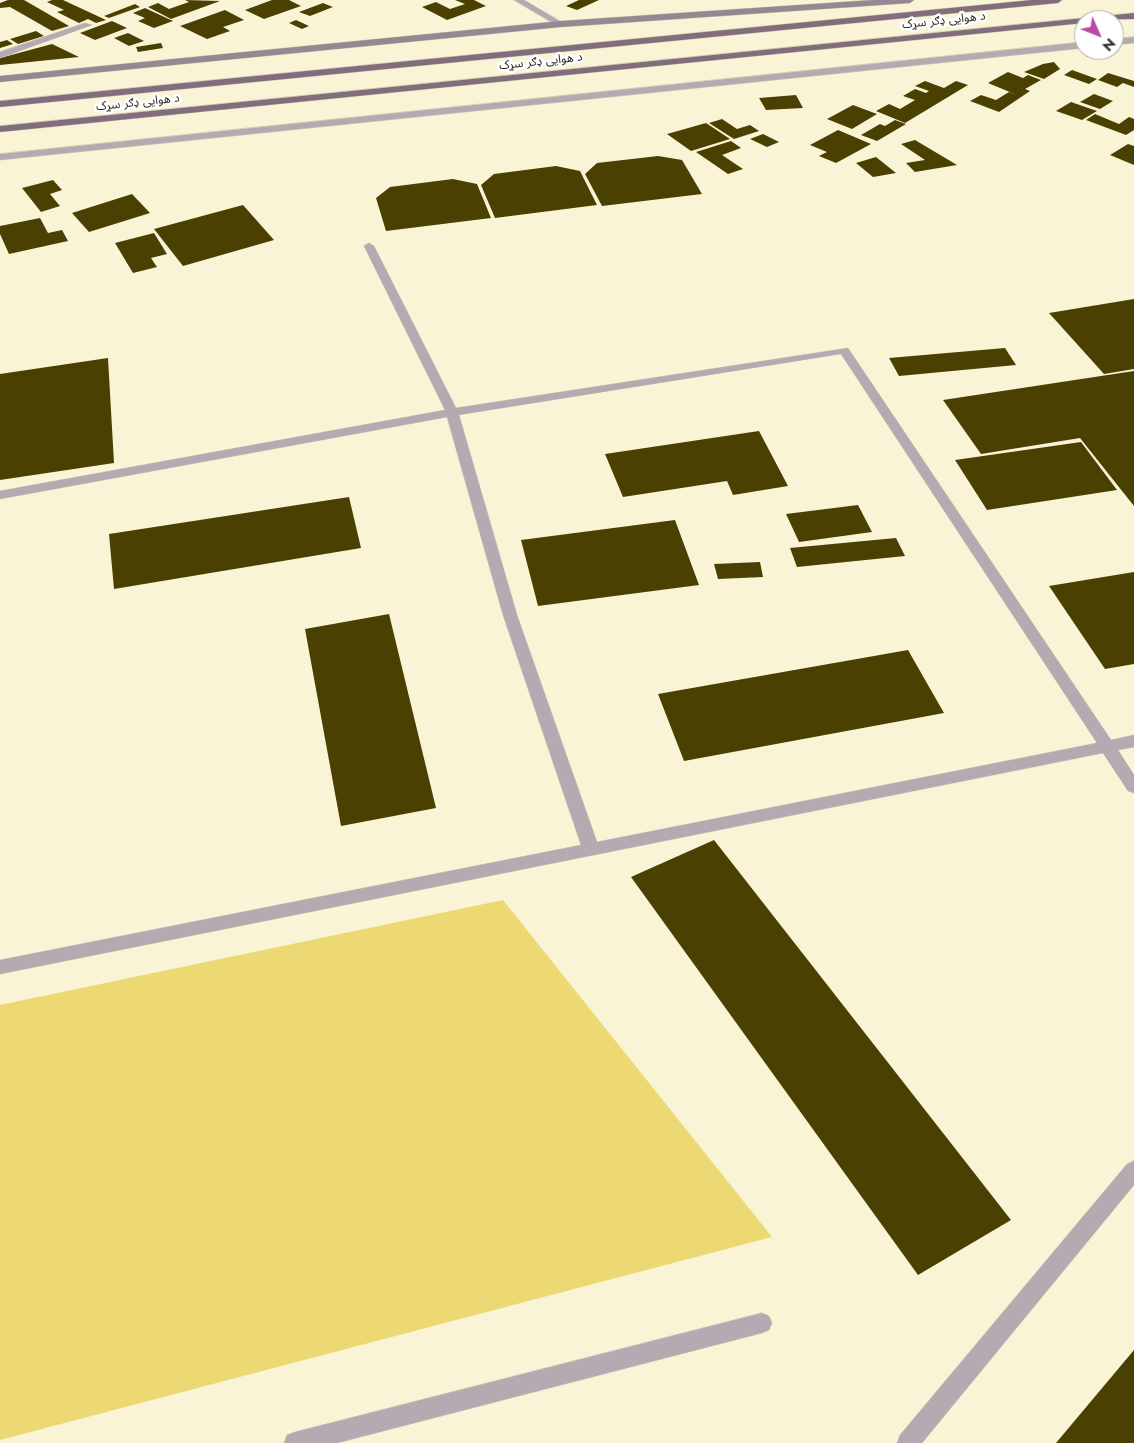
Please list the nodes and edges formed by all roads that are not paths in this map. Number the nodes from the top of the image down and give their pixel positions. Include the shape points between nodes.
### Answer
1 (518, 0) edge
2 (910, 0) edge
3 (1058, 0) edge
4 (953, 10) junction
5 (1074, 21) edge
6 (561, 24) junction
7 (88, 25) dead end
8 (974, 31) junction
9 (1074, 46) edge
10 (0, 55) edge
11 (0, 79) edge
12 (0, 104) edge
13 (0, 129) edge
14 (0, 157) edge
15 (369, 246) dead end
16 (452, 412) junction
17 (0, 495) edge
18 (1134, 741) edge
19 (1107, 746) junction
20 (1134, 787) edge
21 (590, 849) junction
22 (0, 967) edge
23 (1134, 1170) edge
24 (762, 1323) dead end
25 (295, 1443) edge
26 (908, 1443) edge

1 - 6 street
2 - 6 street
3 - 4 main road, د هوایی ډګر سړک
4 - 8 main road
4 - 12 main road, د هوایی ډګر سړک
5 - 8 main road, د هوایی ډګر سړک
6 - 11 street
7 - 10 street
8 - 13 main road, د هوایی ډګر سړک
9 - 14 street
15 - 16 street
16 - 17 street
16 - 19 street via 844,350
16 - 21 street via 510,615
18 - 19 street
19 - 20 street
19 - 21 street
21 - 22 street
23 - 26 street
24 - 25 street

